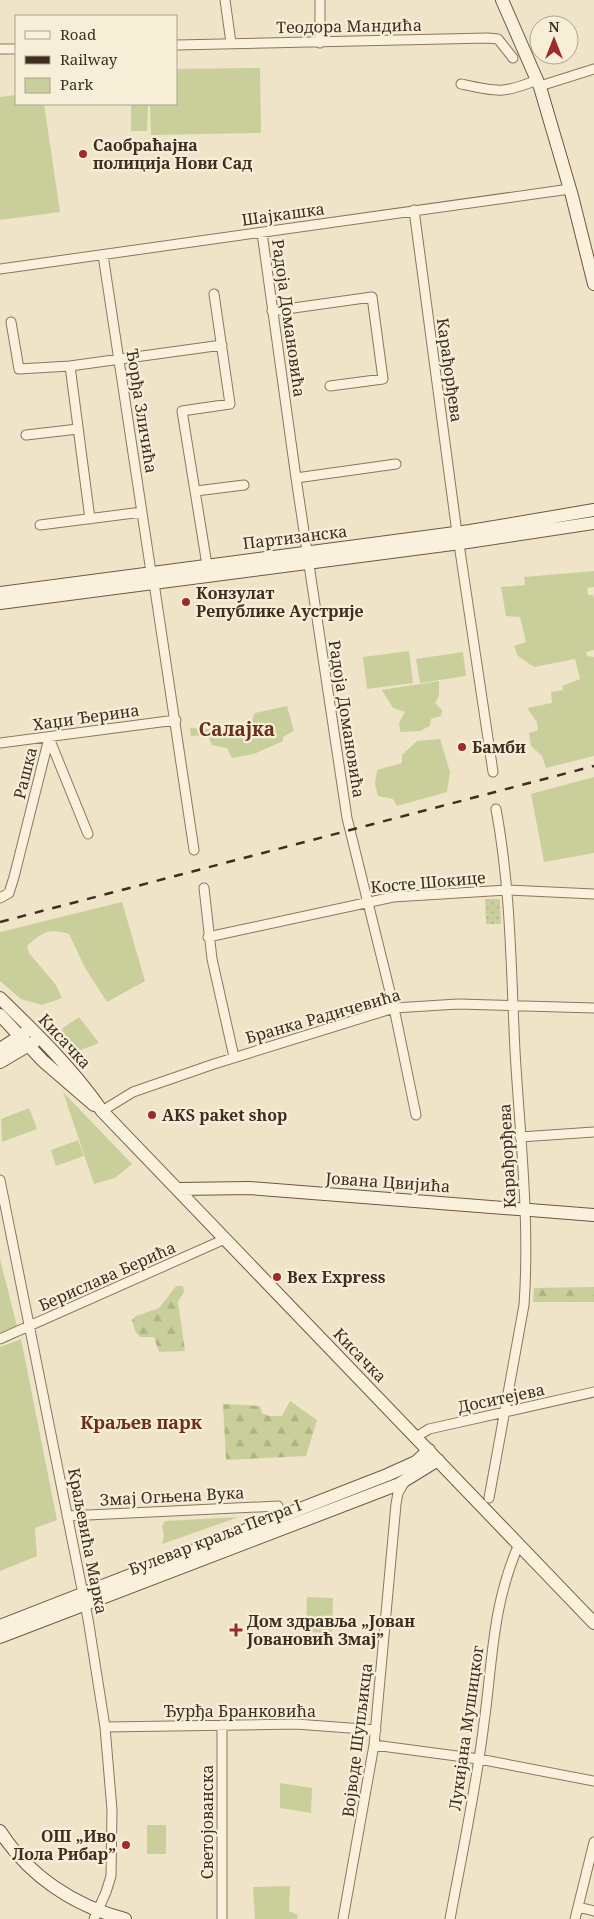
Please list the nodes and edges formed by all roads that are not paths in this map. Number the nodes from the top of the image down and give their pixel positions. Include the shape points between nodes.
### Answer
1 (225, 0) edge
2 (320, 0) edge
3 (502, 0) edge
4 (320, 42) junction
5 (231, 43) junction
6 (178, 45) edge
7 (0, 49) edge
8 (15, 49) edge
9 (512, 58) dead end
10 (594, 69) edge
11 (539, 83) junction
12 (461, 84) dead end
13 (570, 189) junction
14 (414, 210) junction
15 (262, 233) junction
16 (103, 255) junction
17 (0, 270) edge
18 (594, 284) edge
19 (214, 294) dead end
20 (272, 311) junction
21 (11, 322) dead end
22 (222, 345) junction
23 (119, 360) junction
24 (70, 366) junction
25 (330, 386) dead end
26 (78, 429) junction
27 (26, 435) dead end
28 (396, 464) dead end
29 (296, 478) junction
30 (244, 485) dead end
31 (196, 491) junction
32 (594, 510) edge
33 (142, 512) junction
34 (90, 519) junction
35 (594, 523) edge
36 (40, 525) dead end
37 (458, 538) junction
38 (308, 557) junction
39 (207, 565) junction
40 (153, 577) junction
41 (0, 593) edge
42 (0, 603) edge
43 (176, 720) junction
44 (49, 738) junction
45 (0, 743) edge
46 (493, 772) dead end
47 (496, 809) dead end
48 (88, 834) dead end
49 (194, 850) dead end
50 (204, 888) dead end
51 (507, 890) junction
52 (594, 894) edge
53 (0, 898) edge
54 (366, 902) junction
55 (208, 937) junction
56 (0, 998) edge
57 (513, 1006) junction
58 (394, 1008) junction
59 (594, 1008) edge
60 (0, 1015) edge
61 (36, 1034) junction
62 (24, 1041) junction
63 (0, 1049) edge
64 (234, 1057) junction
65 (0, 1062) edge
66 (102, 1110) junction
67 (416, 1115) dead end
68 (594, 1132) edge
69 (520, 1137) junction
70 (0, 1180) edge
71 (179, 1189) junction
72 (525, 1209) junction
73 (594, 1215) edge
74 (225, 1239) junction
75 (30, 1326) junction
76 (0, 1339) edge
77 (594, 1392) edge
78 (505, 1412) junction
79 (416, 1437) junction
80 (429, 1450) junction
81 (438, 1460) junction
82 (406, 1481) junction
83 (379, 1492) junction
84 (489, 1498) dead end
85 (396, 1504) junction
86 (278, 1506) dead end
87 (67, 1516) junction
88 (519, 1544) junction
89 (84, 1599) junction
90 (594, 1623) edge
91 (0, 1626) edge
92 (0, 1637) edge
93 (222, 1725) junction
94 (104, 1727) junction
95 (376, 1730) junction
96 (374, 1745) junction
97 (480, 1759) junction
98 (594, 1781) edge
99 (0, 1832) edge
100 (594, 1842) edge
101 (578, 1907) junction
102 (594, 1910) edge
103 (96, 1915) edge
104 (125, 1919) edge
105 (222, 1919) edge
106 (343, 1919) edge
107 (450, 1919) edge
108 (575, 1919) edge

1 - 5 street
2 - 4 street
3 - 11 street
4 - 5 street, Теодора Мандића
4 - 9 street, Теодора Мандића via 488,38 498,39
5 - 6 street, Теодора Мандића
7 - 8 street
10 - 11 street
11 - 12 street via 503,92
11 - 13 street
13 - 14 street, Шајкашка
13 - 18 street
14 - 15 street, Шајкашка
14 - 37 street, Карађорђева
15 - 16 street, Шајкашка
15 - 20 street, Радоја Домановића
16 - 17 street, Шајкашка
16 - 23 street, Ђорђа Зличића
19 - 22 street
20 - 25 street via 372,297 383,379
20 - 29 street, Радоја Домановића
21 - 24 street via 19,369
22 - 23 street
22 - 31 street via 230,404 182,411
23 - 24 street
23 - 33 street, Ђорђа Зличића
24 - 26 street
26 - 27 street
26 - 34 street
28 - 29 street
29 - 38 street, Радоја Домановића
30 - 31 street
31 - 39 street
32 - 37 street, Партизанска
33 - 34 street
33 - 40 street, Ђорђа Зличића
34 - 36 street
35 - 37 street, Партизанска
37 - 38 street, Партизанска
37 - 46 street, Карађорђева
38 - 39 street, Партизанска
38 - 40 street, Партизанска
38 - 54 street, Радоја Домановића via 347,818
39 - 40 street, Партизанска
40 - 41 street, Партизанска
40 - 42 street, Партизанска
40 - 43 street, Ђорђа Зличића
43 - 44 street, Хаџи Ђерина
43 - 49 street, Ђорђа Зличића
44 - 45 street, Хаџи Ђерина
44 - 48 street
44 - 53 street, Рашка via 14,877 9,893
47 - 51 street, Карађорђева
50 - 55 street
51 - 52 street, Косте Шокице
51 - 54 street, Косте Шокице via 393,897
51 - 57 street, Карађорђева
54 - 55 street, Косте Шокице
54 - 58 street, Радоја Домановића
55 - 64 street
56 - 61 street, Кисачка
57 - 58 street, Бранка Радичевића via 458,1004
57 - 59 street, Бранка Радичевића
57 - 69 street, Карађорђева
58 - 64 street, Бранка Радичевића
58 - 67 street, Радоја Домановића
60 - 62 street, Кисачка
61 - 62 street
61 - 66 street, Кисачка
62 - 63 street
62 - 65 street
62 - 66 street, Кисачка via 66,1083
64 - 66 street, Бранка Радичевића via 133,1092
66 - 71 street, Кисачка
68 - 69 street
69 - 72 street, Карађорђева
70 - 75 street, Краљевића Марка
71 - 72 street, Јована Цвијића via 250,1188
71 - 74 street, Кисачка
72 - 73 street, Јована Цвијића
72 - 78 street, Карађорђева via 524,1306
74 - 75 street, Берислава Берића
74 - 79 street, Кисачка
75 - 76 street, Берислава Берића
75 - 87 street, Краљевића Марка
77 - 78 street, Доситејева
78 - 79 street, Доситејева via 429,1429
78 - 84 street, Карађорђева
79 - 80 street, Кисачка
80 - 81 street, Кисачка
80 - 89 street, Булевар краља Петра I via 416,1462 394,1472
81 - 82 street, Булевар краља Петра I
81 - 88 street, Кисачка
82 - 83 street, Булевар краља Петра I
82 - 85 street, Војводе Шупљикца via 398,1493
83 - 85 street via 391,1495
83 - 89 street, Булевар краља Петра I
85 - 95 street, Војводе Шупљикца
86 - 87 street, Змај Огњена Вука
87 - 89 street, Краљевића Марка
88 - 90 street, Кисачка
88 - 97 street, Лукијана Мушицког via 496,1614
89 - 91 street, Булевар краља Петра I
89 - 92 street, Булевар краља Петра I
89 - 94 street, Краљевића Марка
93 - 94 street, Ђурђа Бранковића
93 - 95 street, Ђурђа Бранковића via 296,1724
93 - 105 street, Светојованска
94 - 103 street, Краљевића Марка via 112,1810 111,1876
95 - 96 street, Војводе Шупљикца
96 - 97 street
96 - 106 street, Војводе Шупљикца
97 - 98 street
97 - 107 street, Лукијана Мушицког
99 - 103 street via 23,1862 39,1876
100 - 101 street
101 - 102 street
101 - 108 street
103 - 104 street

